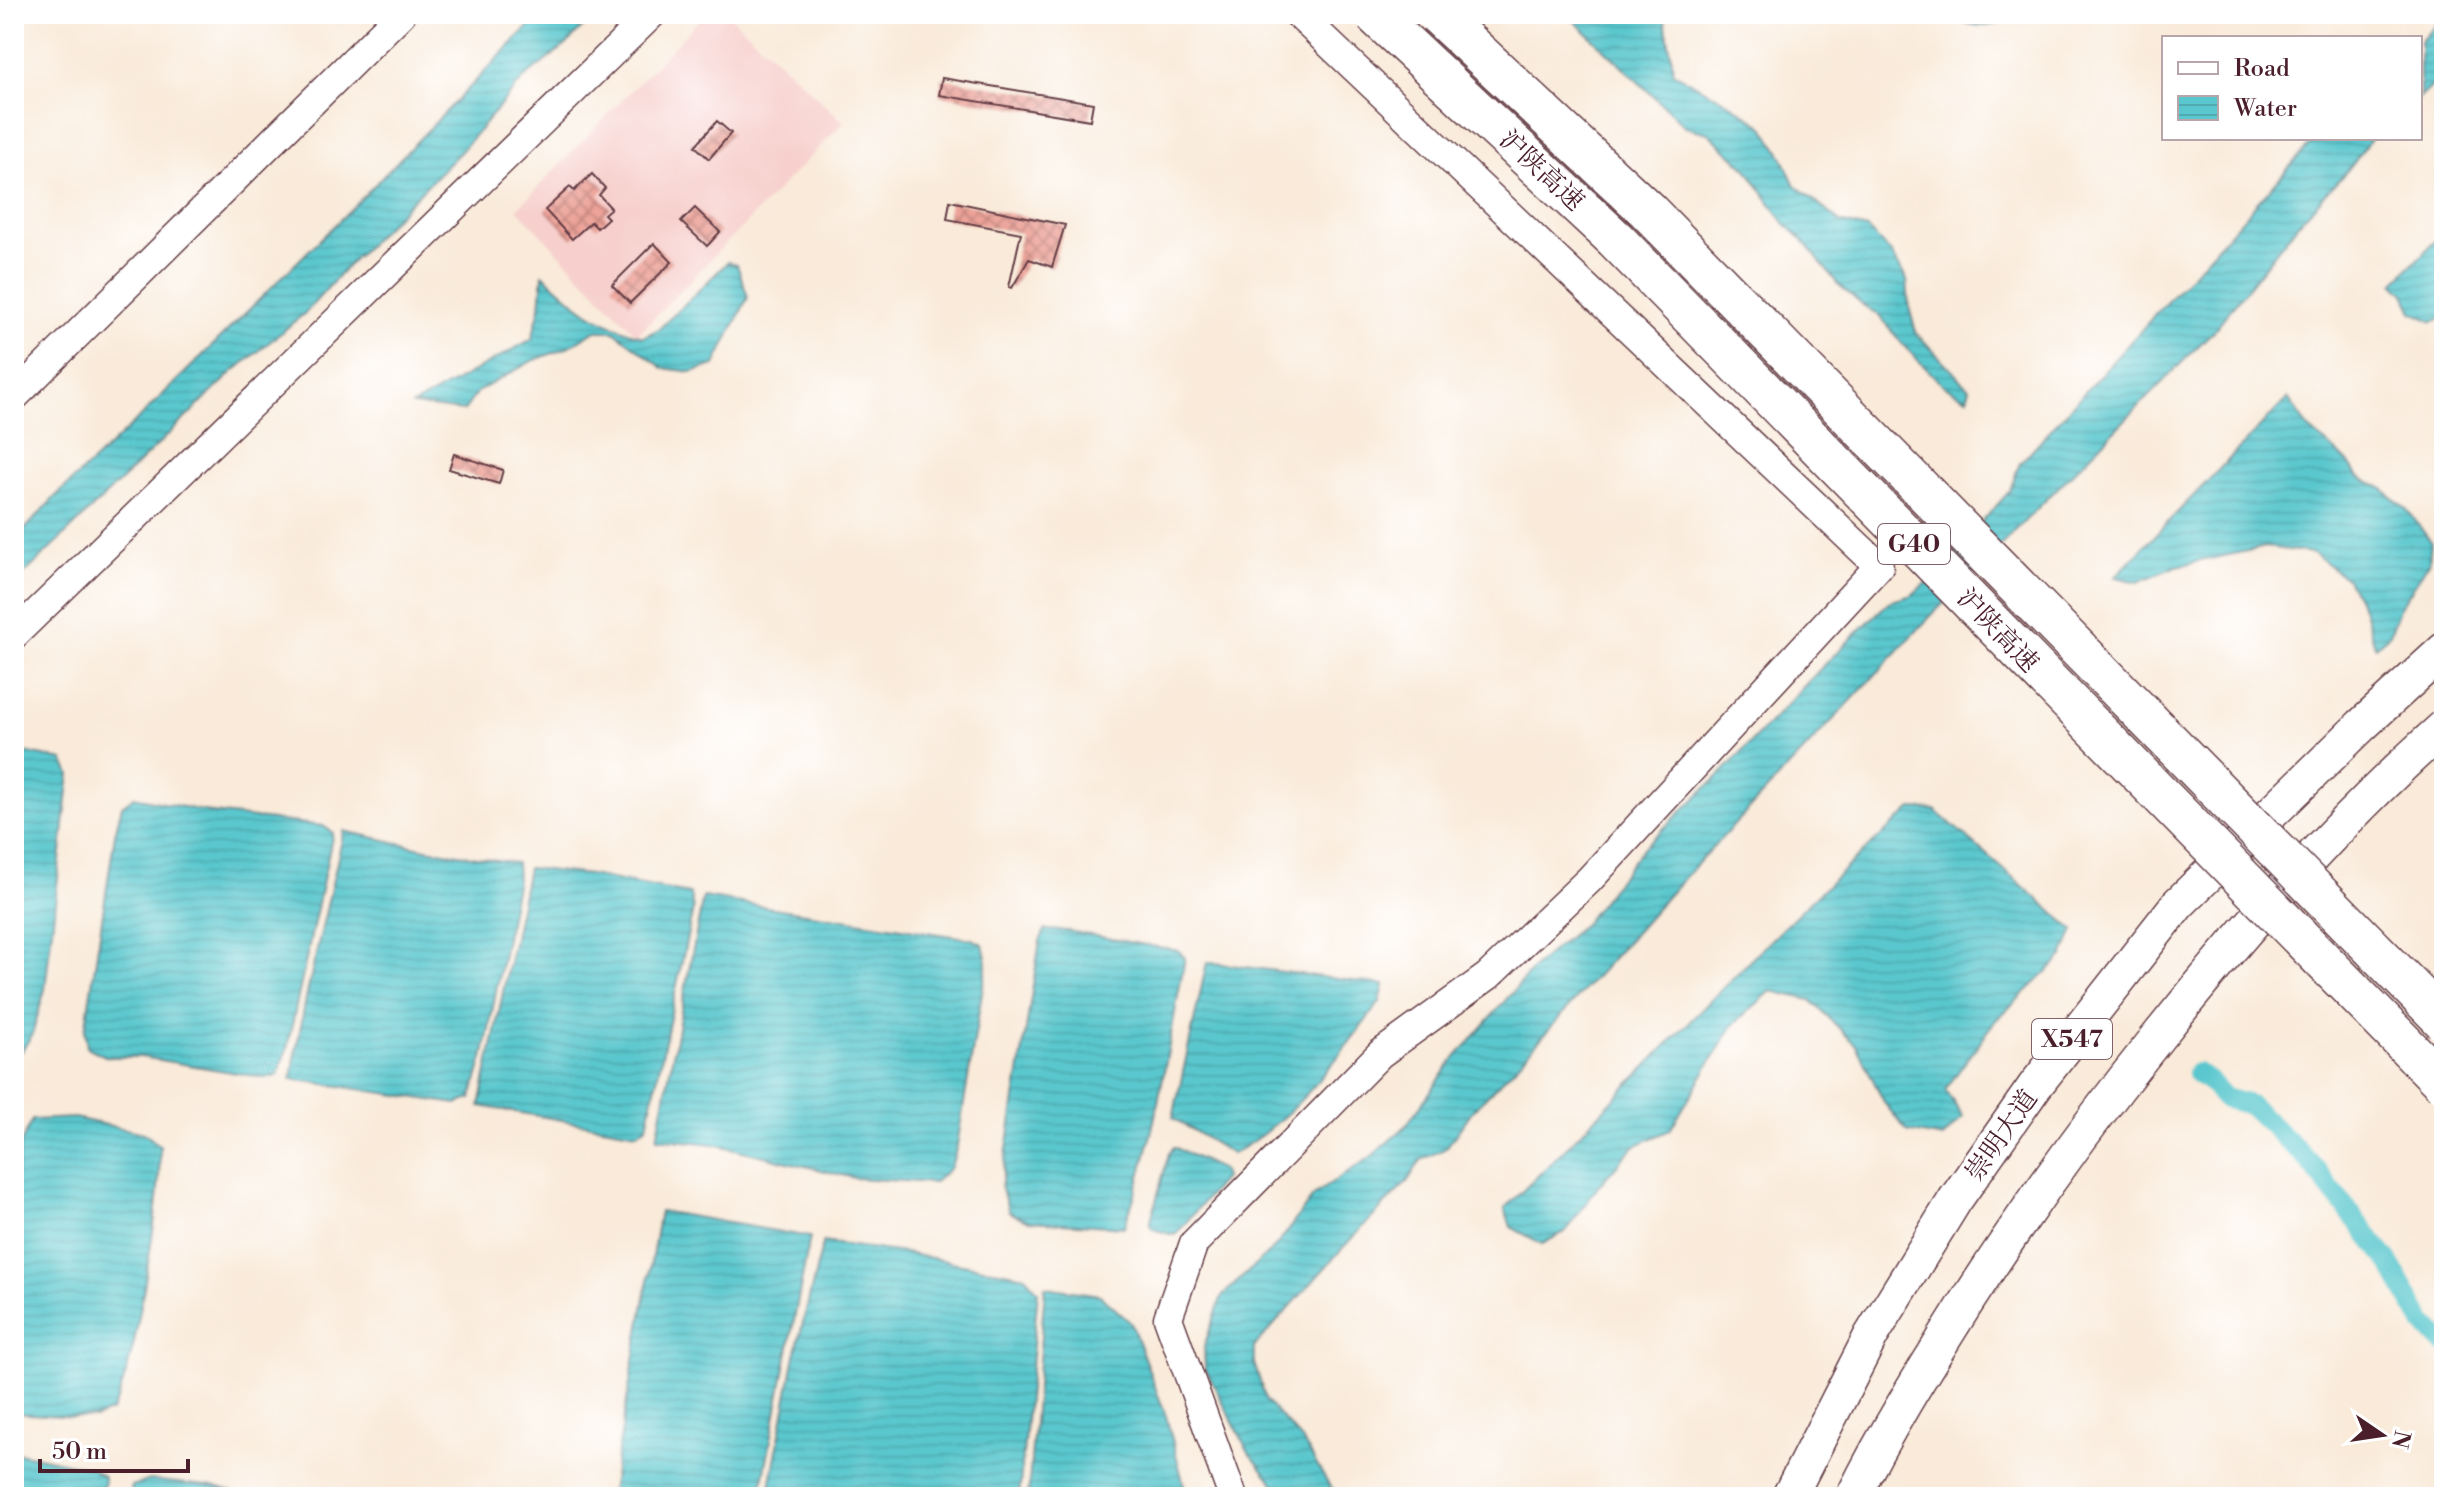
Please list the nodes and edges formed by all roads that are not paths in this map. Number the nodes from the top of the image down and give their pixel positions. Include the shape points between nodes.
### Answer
1 (401, 14) edge
2 (652, 14) edge
3 (1298, 14) edge
4 (1374, 14) edge
5 (1437, 14) edge
6 (14, 397) edge
7 (14, 635) edge
8 (2444, 650) edge
9 (2444, 727) edge
10 (2444, 1021) edge
11 (2444, 1084) edge
12 (1233, 1497) edge
13 (1789, 1497) edge
14 (1853, 1497) edge

1 - 6 street
2 - 7 street
3 - 12 street via 1879,566 1589,880 1488,976 1380,1054 1194,1243 1168,1318
4 - 11 highway, 沪陕高速 / G40, bridge via 1615,239
5 - 10 highway, 沪陕高速 / G40, bridge via 1647,210
8 - 13 main road, 崇明大道 / X547 via 2178,904 2035,1086 1955,1200 1871,1336
9 - 14 main road, X547 via 2393,772 2227,950 2090,1121 1925,1368

